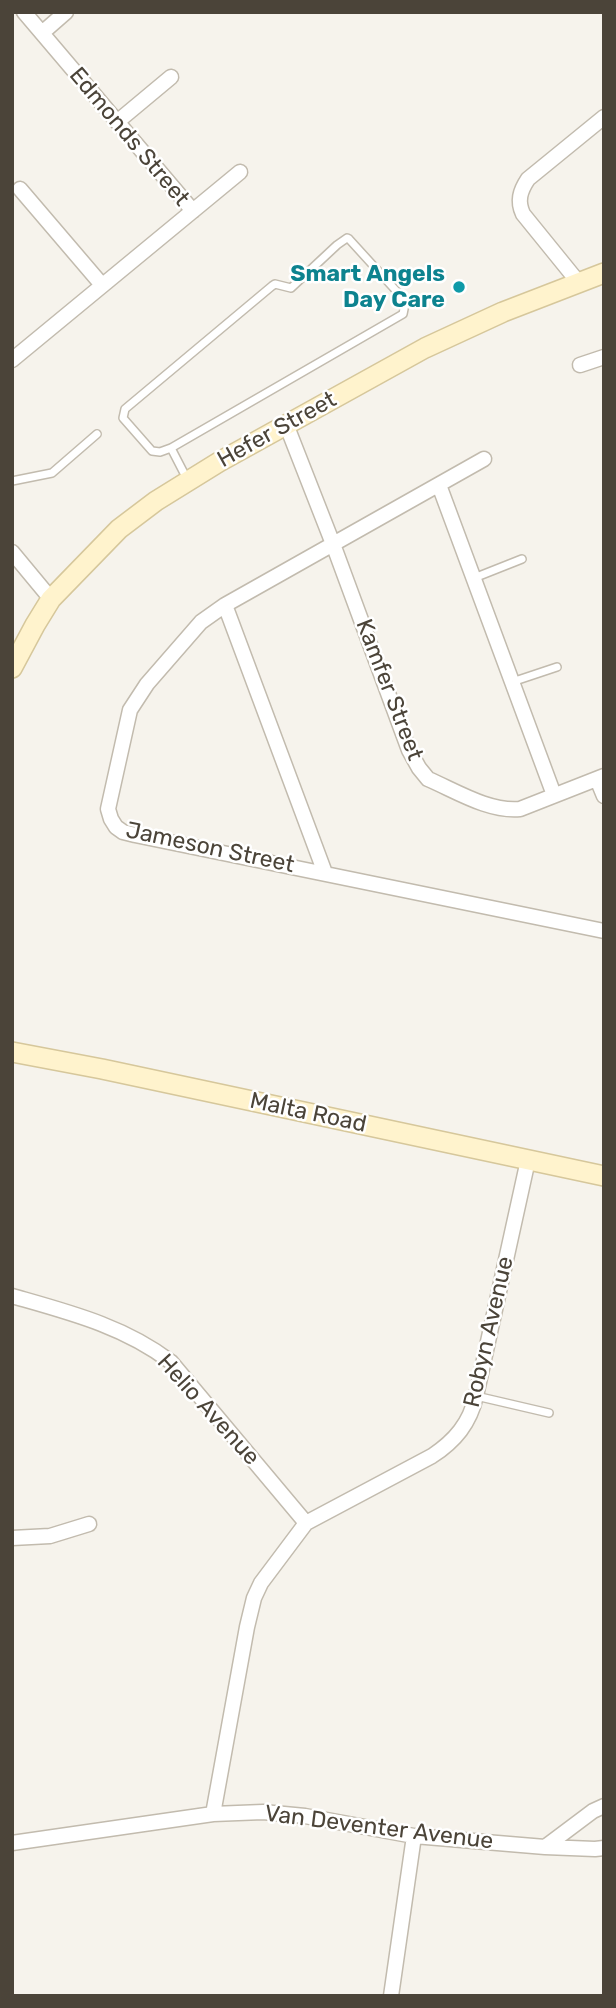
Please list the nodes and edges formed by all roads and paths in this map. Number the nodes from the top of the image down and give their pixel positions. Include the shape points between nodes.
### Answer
1 (24, 12) edge
2 (65, 12) edge
3 (42, 33) junction
4 (171, 77) dead end
5 (603, 121) edge
6 (117, 122) junction
7 (240, 172) dead end
8 (20, 188) dead end
9 (193, 211) junction
10 (604, 273) edge
11 (579, 283) junction
12 (102, 285) junction
13 (604, 357) edge
14 (12, 360) edge
15 (580, 365) dead end
16 (286, 424) junction
17 (97, 434) dead end
18 (171, 448) junction
19 (484, 460) dead end
20 (188, 480) junction
21 (12, 481) edge
22 (439, 485) junction
23 (333, 544) junction
24 (12, 552) edge
25 (522, 559) dead end
26 (474, 578) junction
27 (51, 598) junction
28 (225, 605) junction
29 (13, 665) edge
30 (557, 667) dead end
31 (512, 682) junction
32 (601, 777) edge
33 (554, 795) junction
34 (604, 796) edge
35 (325, 873) junction
36 (604, 932) edge
37 (12, 1052) edge
38 (528, 1160) junction
39 (604, 1176) edge
40 (12, 1296) edge
41 (476, 1396) junction
42 (549, 1413) dead end
43 (306, 1523) junction
44 (89, 1524) dead end
45 (12, 1538) edge
46 (604, 1806) edge
47 (213, 1814) junction
48 (414, 1836) junction
49 (12, 1843) edge
50 (545, 1847) junction
51 (604, 1847) edge
52 (391, 1996) edge

1 - 3 street, Edmonds Street
2 - 3 street
3 - 6 street, Edmonds Street
4 - 6 street
5 - 11 street via 528,179 520,197 523,214
6 - 9 street, Edmonds Street
7 - 9 street
8 - 12 street
9 - 12 street, Edmonds Street
10 - 11 street, Hefer Street
11 - 16 street, Hefer Street via 465,328
12 - 14 street, Edmonds Street
13 - 15 street
16 - 20 street, Hefer Street
16 - 23 street, Kamfer Street
17 - 21 lane via 52,473
18 - 18 lane via 401,316 405,304 400,295 348,238 291,288 272,286 124,410 123,418 152,451
18 - 20 lane
19 - 22 street, Jameson Street
20 - 27 street, Hefer Street via 120,529
22 - 23 street, Jameson Street
22 - 26 street
23 - 28 street, Jameson Street
23 - 33 street, Kamfer Street via 409,750 423,775 507,809 520,809
24 - 27 street
25 - 26 lane
26 - 31 street
27 - 29 street, Hefer Street
28 - 35 street
28 - 35 street, Jameson Street via 201,622 133,703 108,808 110,819 123,832
30 - 31 lane
31 - 33 street
32 - 33 street, Kamfer Street
32 - 34 street
35 - 36 street, Jameson Street
37 - 38 street, Malta Road
38 - 39 street, Malta Road
38 - 41 street, Robyn Avenue
40 - 43 street, Helio Avenue via 119,1330 171,1362
41 - 42 lane
41 - 43 street, Robyn Avenue via 467,1422 446,1447
43 - 47 street, Robyn Avenue via 254,1598
44 - 45 street via 50,1536
46 - 50 street
47 - 48 street, Van Deventer Avenue via 286,1814
47 - 49 street, Van Deventer Avenue
48 - 50 street, Van Deventer Avenue
48 - 52 street
50 - 51 street, Van Deventer Avenue

